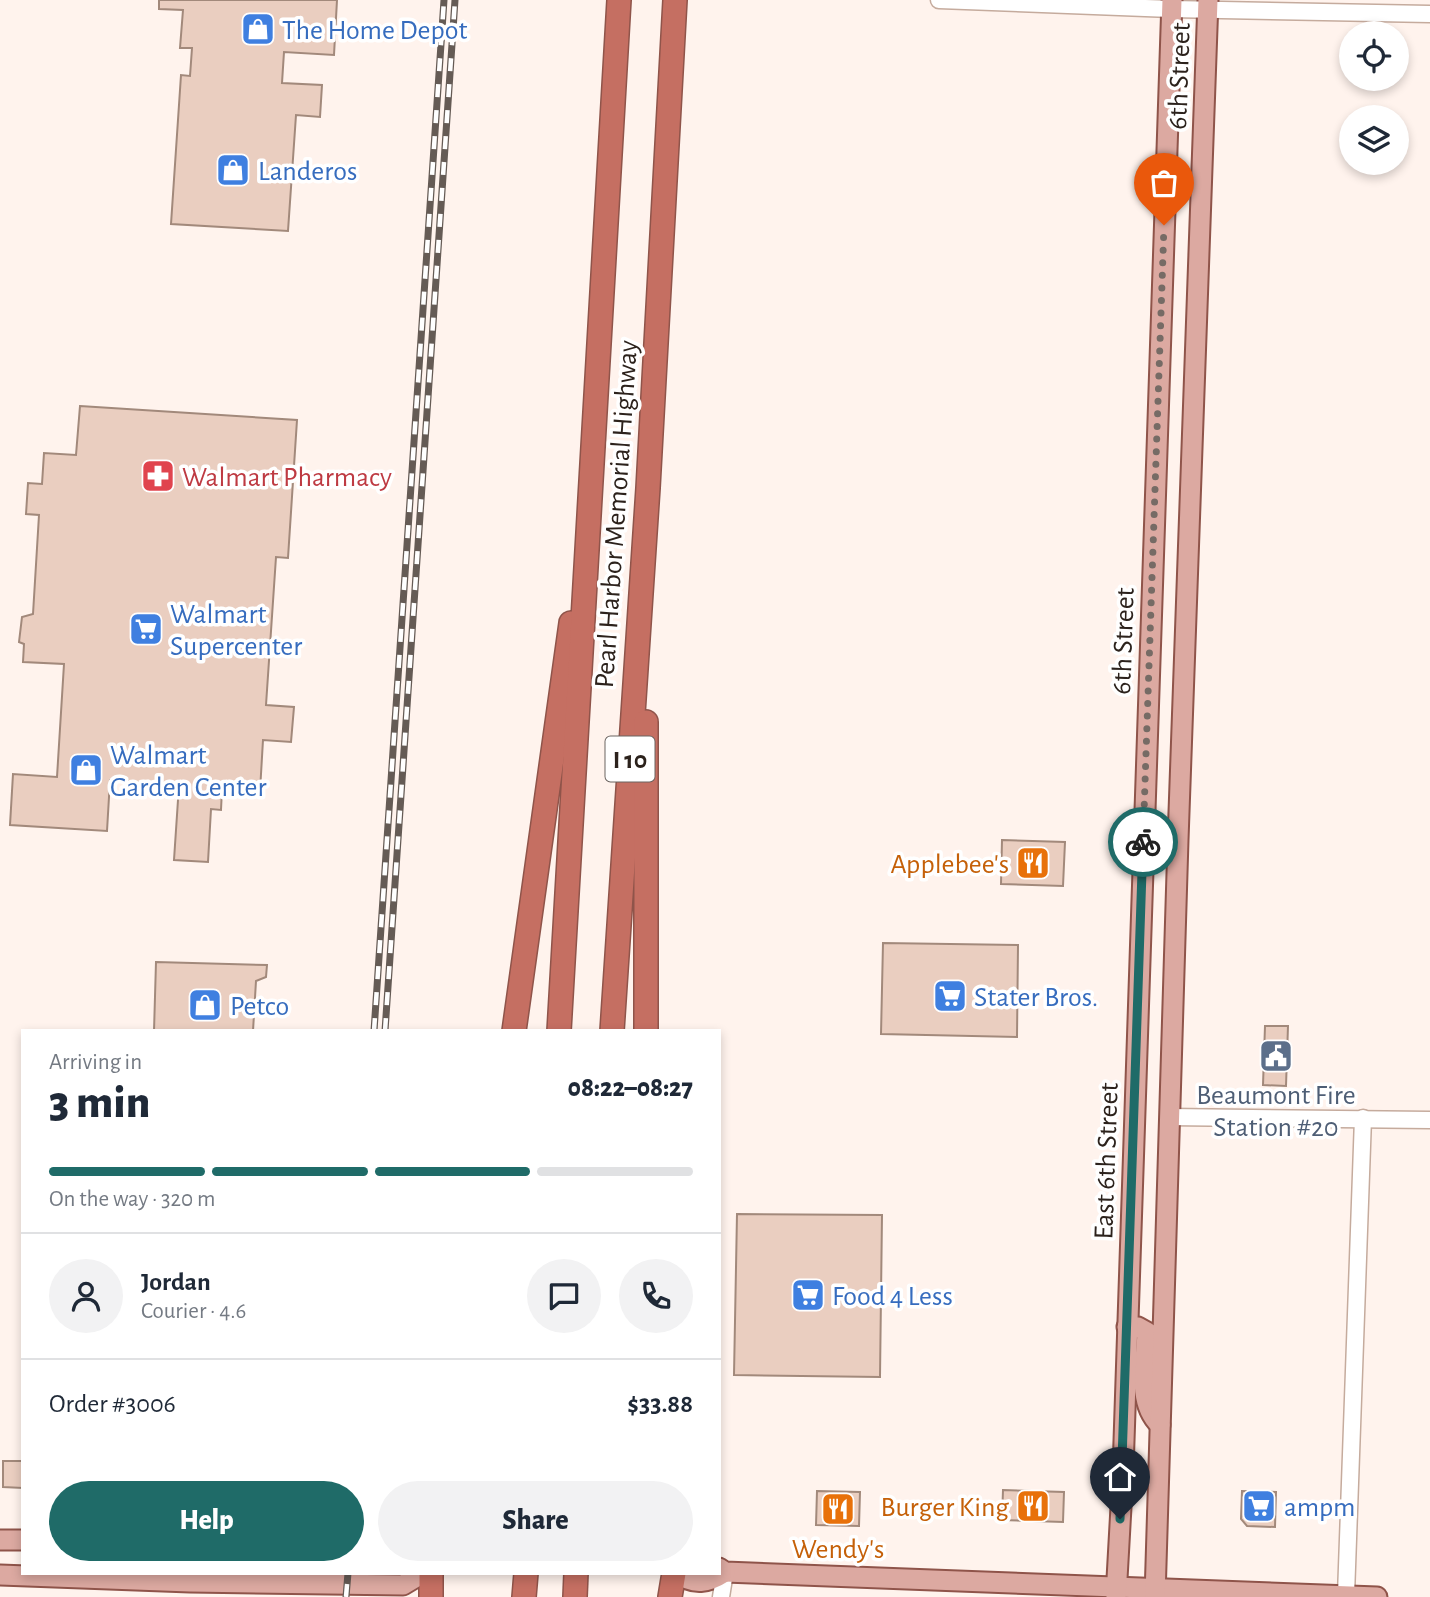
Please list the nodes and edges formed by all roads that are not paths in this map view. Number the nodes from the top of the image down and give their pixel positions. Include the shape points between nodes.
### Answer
1 (620, 0) edge
2 (675, 0) edge
3 (939, 0) edge
4 (1172, 5) edge
5 (1208, 5) edge
6 (1430, 14) edge
7 (648, 488) junction
8 (591, 495) junction
9 (1147, 737) joint
10 (514, 1029) edge
11 (559, 1029) edge
12 (612, 1029) edge
13 (646, 1029) edge
14 (1169, 1117) junction
15 (1363, 1118) junction
16 (1430, 1120) edge
17 (1127, 1328) junction
18 (1160, 1425) junction
19 (0, 1540) edge
20 (21, 1540) edge
21 (722, 1570) edge
22 (0, 1575) edge
23 (419, 1575) edge
24 (431, 1575) edge
25 (576, 1575) edge
26 (675, 1575) edge
27 (678, 1575) edge
28 (717, 1575) edge
29 (1116, 1592) edge
30 (1155, 1592) edge
31 (1346, 1595) edge
32 (431, 1597) edge
33 (575, 1597) edge
34 (670, 1597) edge
35 (721, 1597) edge
36 (1379, 1597) edge
37 (1396, 1597) edge

1 - 8 highway, Pearl Harbor Memorial Highway / I 10
2 - 7 highway, Pearl Harbor Memorial Highway / I 10
3 - 4 street
4 - 5 street
4 - 9 main road, 6th Street
5 - 6 street
5 - 14 main road, 6th Street
7 - 12 highway, Pearl Harbor Memorial Highway / I 10
7 - 13 highway
8 - 10 highway via 559,692
8 - 11 highway, Pearl Harbor Memorial Highway / I 10
9 - 17 main road, East 6th Street
14 - 15 street
14 - 18 main road
15 - 16 street
15 - 31 street
17 - 18 main road via 1147,1332 1145,1402
17 - 29 main road, East 6th Street
18 - 30 main road
19 - 20 main road
21 - 29 main road
21 - 35 street
22 - 23 main road via 403,1584
24 - 32 highway
25 - 33 highway
26 - 34 highway
27 - 28 main road via 688,1581 711,1582
29 - 30 main road
30 - 31 main road
31 - 36 main road
36 - 37 main road

